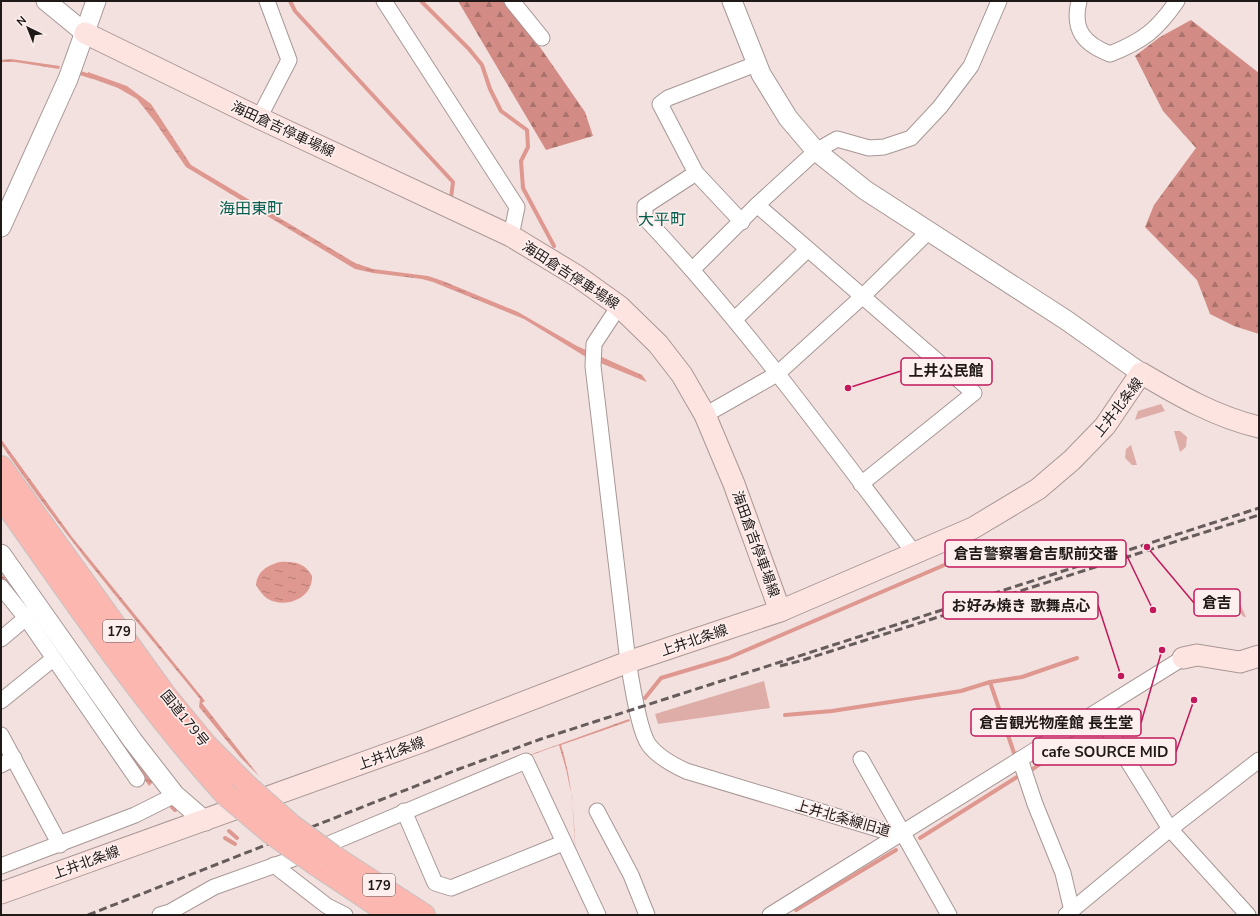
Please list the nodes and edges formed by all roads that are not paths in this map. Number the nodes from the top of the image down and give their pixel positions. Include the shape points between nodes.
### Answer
1 (46, 1) edge
2 (96, 1) edge
3 (267, 1) edge
4 (384, 1) edge
5 (512, 1) edge
6 (732, 1) edge
7 (999, 1) edge
8 (1079, 1) edge
9 (1177, 1) edge
10 (85, 33) junction
11 (542, 38) dead end
12 (756, 64) junction
13 (259, 118) junction
14 (816, 151) junction
15 (696, 173) junction
16 (757, 205) junction
17 (742, 222) junction
18 (1, 227) edge
19 (928, 232) junction
20 (511, 236) junction
21 (807, 250) junction
22 (693, 270) junction
23 (862, 296) junction
24 (619, 306) junction
25 (735, 319) junction
26 (1141, 373) junction
27 (778, 374) junction
28 (706, 415) junction
29 (1259, 427) edge
30 (1, 467) edge
31 (1052, 477) joint
32 (861, 484) junction
33 (1, 497) edge
34 (1, 554) edge
35 (915, 554) junction
36 (1, 587) edge
37 (780, 611) junction
38 (32, 613) junction
39 (1, 639) edge
40 (1259, 656) edge
41 (1183, 658) joint
42 (53, 659) junction
43 (628, 662) junction
44 (1, 701) edge
45 (1098, 713) junction
46 (1, 735) edge
47 (861, 759) dead end
48 (1020, 760) junction
49 (1259, 760) edge
50 (7, 761) edge
51 (137, 778) dead end
52 (175, 795) junction
53 (404, 811) junction
54 (597, 811) dead end
55 (205, 821) junction
56 (1170, 829) junction
57 (902, 833) junction
58 (563, 843) junction
59 (60, 845) junction
60 (323, 860) junction
61 (274, 865) junction
62 (1, 866) edge
63 (1, 893) edge
64 (781, 912) edge
65 (1069, 913) edge
66 (167, 914) edge
67 (346, 915) edge
68 (392, 915) edge
69 (424, 915) edge
70 (598, 915) edge
71 (647, 915) edge
72 (949, 915) edge
73 (1248, 915) edge

1 - 10 street
2 - 10 street
3 - 13 street via 289,60
4 - 20 street via 517,207
5 - 11 street
6 - 12 street
7 - 14 street via 971,66 940,107 911,138 884,147 869,148 838,139
8 - 9 street via 1076,13 1077,27 1085,40 1096,49 1110,54 1144,38 1162,22
10 - 13 main road, 海田倉吉停車場線
10 - 18 street via 68,79
12 - 14 street via 788,118
12 - 15 street via 668,98 660,104
13 - 20 main road, 海田倉吉停車場線
14 - 16 street
14 - 19 street via 865,190
15 - 17 street
15 - 22 street via 645,206 645,218
16 - 17 street
16 - 21 street
17 - 22 street
19 - 23 street
19 - 26 street via 1066,320
20 - 24 main road, 海田倉吉停車場線 via 577,276
21 - 23 street
21 - 25 street
22 - 25 street
23 - 27 street
23 - 32 street via 974,393
24 - 28 main road, 海田倉吉停車場線 via 658,344
24 - 43 street, 上井北条線旧道 via 594,344 593,366
25 - 27 street
26 - 29 main road, 上井北条線 via 1189,401 1234,420
26 - 31 main road, 上井北条線 via 1105,426
27 - 28 street
27 - 32 street
28 - 37 main road, 海田倉吉停車場線
30 - 60 highway, 国道179号 / 179, bridge via 165,695 206,745 291,825
31 - 35 main road, 海田倉吉停車場線 via 1032,493 972,528
32 - 35 street
33 - 60 highway, 国道179号 / 179, bridge via 188,754 225,794 271,833
34 - 38 street
35 - 37 main road, 海田倉吉停車場線
36 - 38 street
37 - 43 main road, 上井北条線
38 - 39 street
38 - 42 street
38 - 52 street
40 - 41 main road via 1240,662 1197,655
41 - 45 street, 上井北条線旧道
42 - 44 street
42 - 51 street
43 - 55 main road, 上井北条線 via 421,742
43 - 57 street, 上井北条線旧道 via 637,707 649,745 669,763 686,771 885,831
45 - 48 street, 上井北条線旧道
45 - 56 street
46 - 50 street
47 - 57 street
48 - 57 street, 上井北条線旧道
48 - 65 street via 1063,873
49 - 56 street
50 - 59 street via 27,787
52 - 55 street
52 - 59 street via 135,815
53 - 58 street via 435,883 452,888
53 - 58 street via 526,761
53 - 61 street
54 - 71 street via 631,875
55 - 63 main road, 上井北条線
56 - 65 street
56 - 73 street
57 - 64 street
57 - 72 street
58 - 70 street
59 - 62 street
60 - 68 highway, 国道179号 / 179
60 - 69 highway, 国道179号 / 179
61 - 66 street via 214,887
61 - 67 street via 327,906

